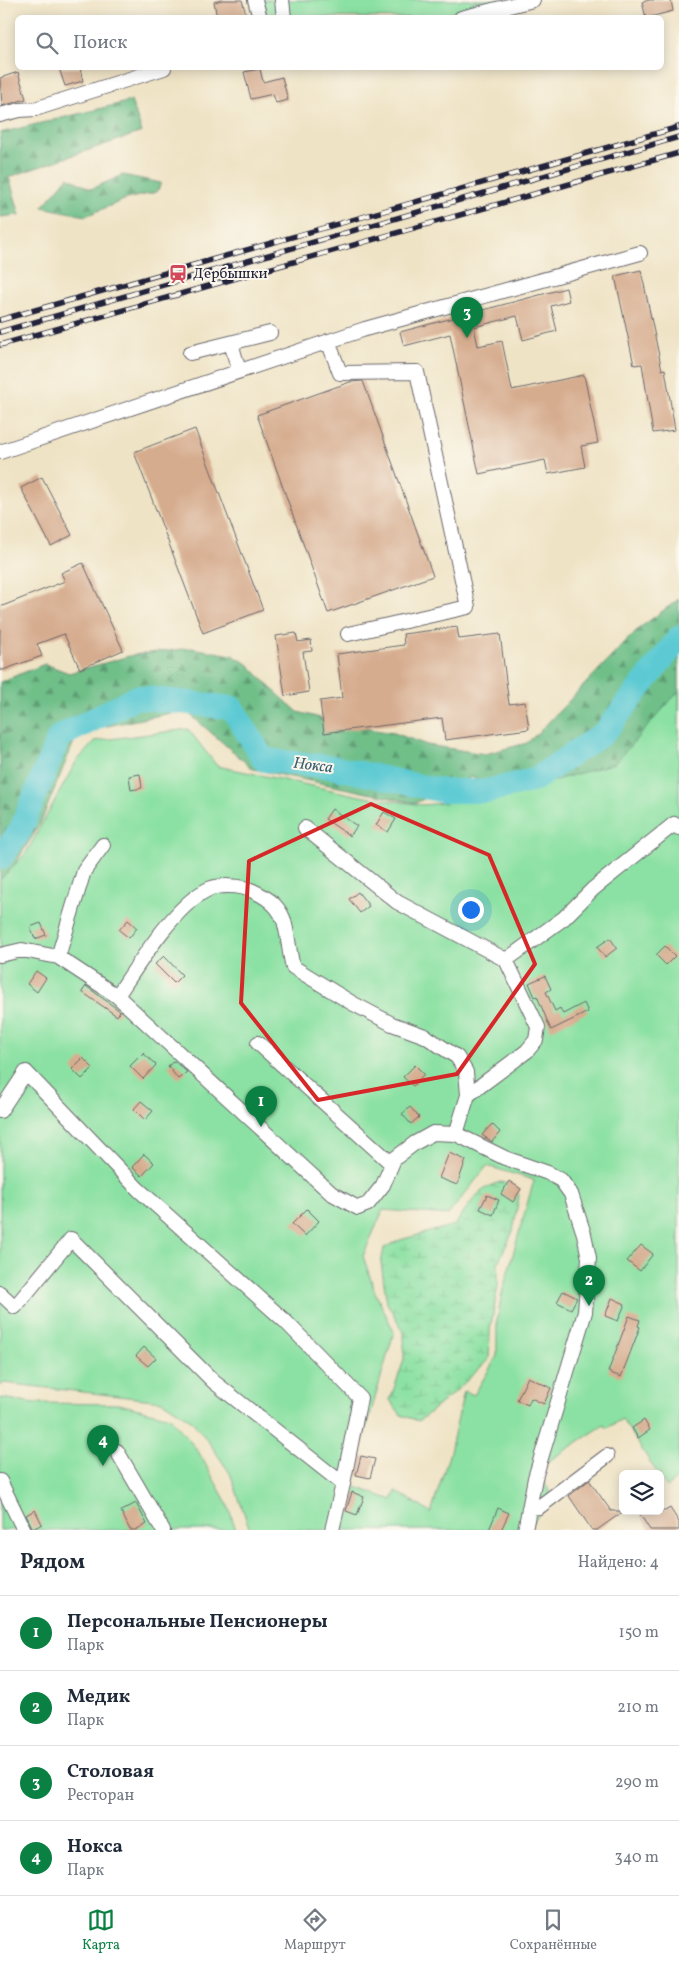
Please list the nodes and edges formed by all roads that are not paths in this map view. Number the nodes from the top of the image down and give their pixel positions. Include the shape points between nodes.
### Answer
1 (255, 0) edge
2 (282, 0) edge
3 (533, 0) edge
4 (259, 15) edge
5 (284, 15) edge
6 (473, 15) edge
7 (158, 70) edge
8 (0, 115) edge
9 (640, 253) dead end
10 (270, 333) dead end
11 (328, 342) junction
12 (231, 343) junction
13 (190, 353) dead end
14 (239, 371) junction
15 (0, 452) edge
16 (348, 634) dead end
17 (677, 824) edge
18 (306, 828) dead end
19 (103, 845) dead end
20 (0, 954) edge
21 (58, 957) junction
22 (506, 960) junction
23 (117, 996) junction
24 (258, 1043) dead end
25 (468, 1095) junction
26 (0, 1111) edge
27 (456, 1134) junction
28 (392, 1164) junction
29 (0, 1294) edge
30 (117, 1451) dead end
31 (607, 1456) dead end
32 (0, 1481) edge
33 (344, 1484) junction
34 (529, 1508) junction
35 (24, 1530) edge
36 (163, 1530) edge
37 (332, 1530) edge
38 (525, 1530) edge

1 - 4 street
2 - 5 street
3 - 6 street
7 - 8 street via 35,109
9 - 11 street
10 - 12 street
11 - 14 street
11 - 16 street via 340,373 417,372 468,608
12 - 13 street
12 - 14 street
14 - 15 street
17 - 22 street via 592,889 564,918
18 - 22 street via 397,902
19 - 21 street via 84,871
20 - 21 street via 22,950
21 - 23 street
22 - 25 street via 538,1027 536,1040 527,1051
23 - 25 street via 183,906 206,890 224,887 248,889 269,899 283,918 293,967 352,1003 392,1024 425,1036 457,1057 466,1072
23 - 28 street via 331,1193 358,1208 368,1204 383,1185
24 - 28 street
25 - 27 street
26 - 33 street via 26,1072 138,1189 285,1321 360,1398
27 - 28 street via 433,1133 415,1143
27 - 34 street via 504,1158 561,1180 572,1194 589,1258 585,1312
29 - 33 street via 15,1307 71,1239 214,1382
30 - 36 street
31 - 34 street via 540,1507
32 - 35 street
33 - 37 street
34 - 38 street

